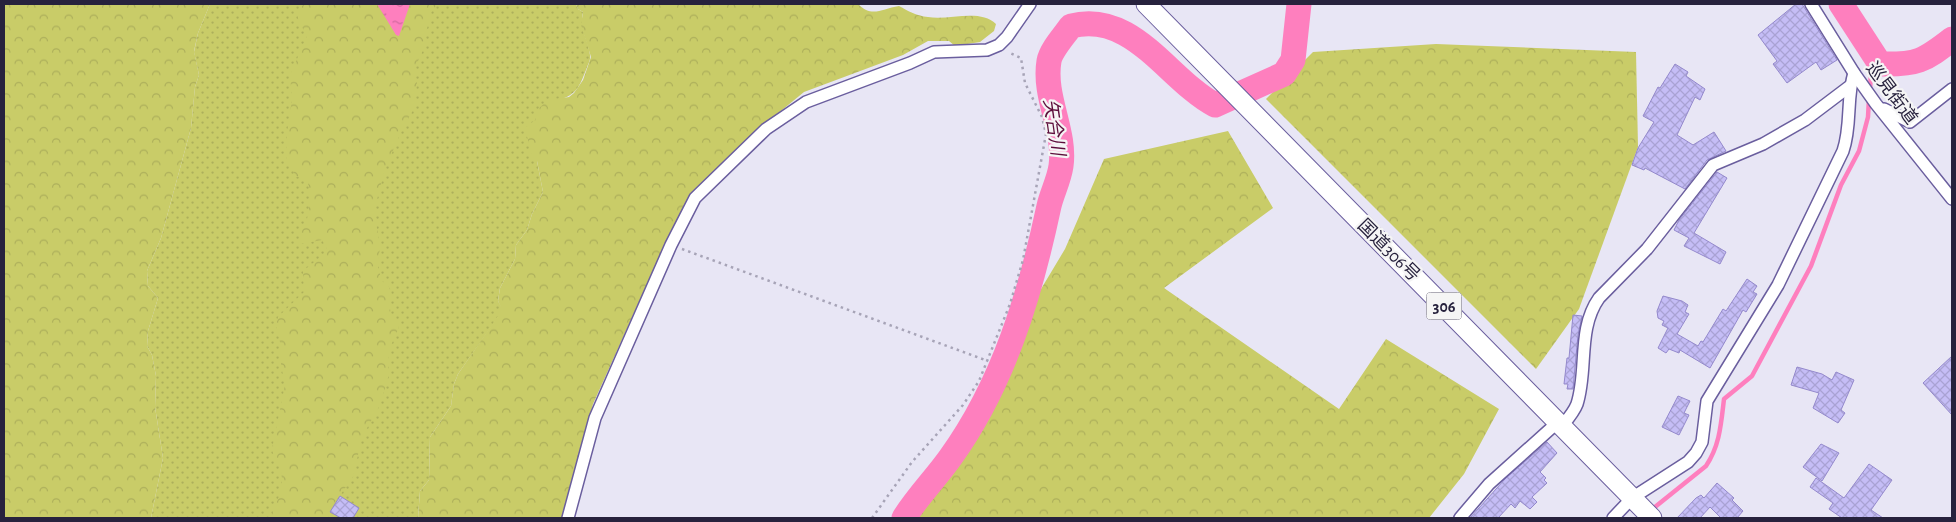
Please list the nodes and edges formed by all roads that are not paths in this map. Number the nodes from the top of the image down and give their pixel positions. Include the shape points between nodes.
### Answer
1 (1030, 4) edge
2 (1146, 4) edge
3 (1811, 4) edge
4 (1855, 80) junction
5 (1952, 89) edge
6 (1878, 106) junction
7 (1952, 199) edge
8 (1560, 424) junction
9 (1635, 501) junction
10 (568, 518) edge
11 (1460, 518) edge
12 (1613, 518) edge
13 (1652, 518) edge

1 - 10 street via 999,45 987,50 934,52 806,102 766,129 695,198 671,244 595,418
2 - 8 highway, 国道306号 / 306
3 - 4 street, 巡見街道
4 - 6 street, 巡見街道
4 - 8 street via 1805,120 1763,144 1713,165 1647,249 1593,306 1587,324 1577,404
4 - 9 street via 1843,151 1778,285 1707,401 1702,442 1688,462
5 - 6 street via 1910,122
6 - 7 street, 巡見街道
8 - 9 highway, 国道306号 / 306
8 - 11 street via 1489,484
9 - 12 street
9 - 13 highway, 国道306号 / 306

